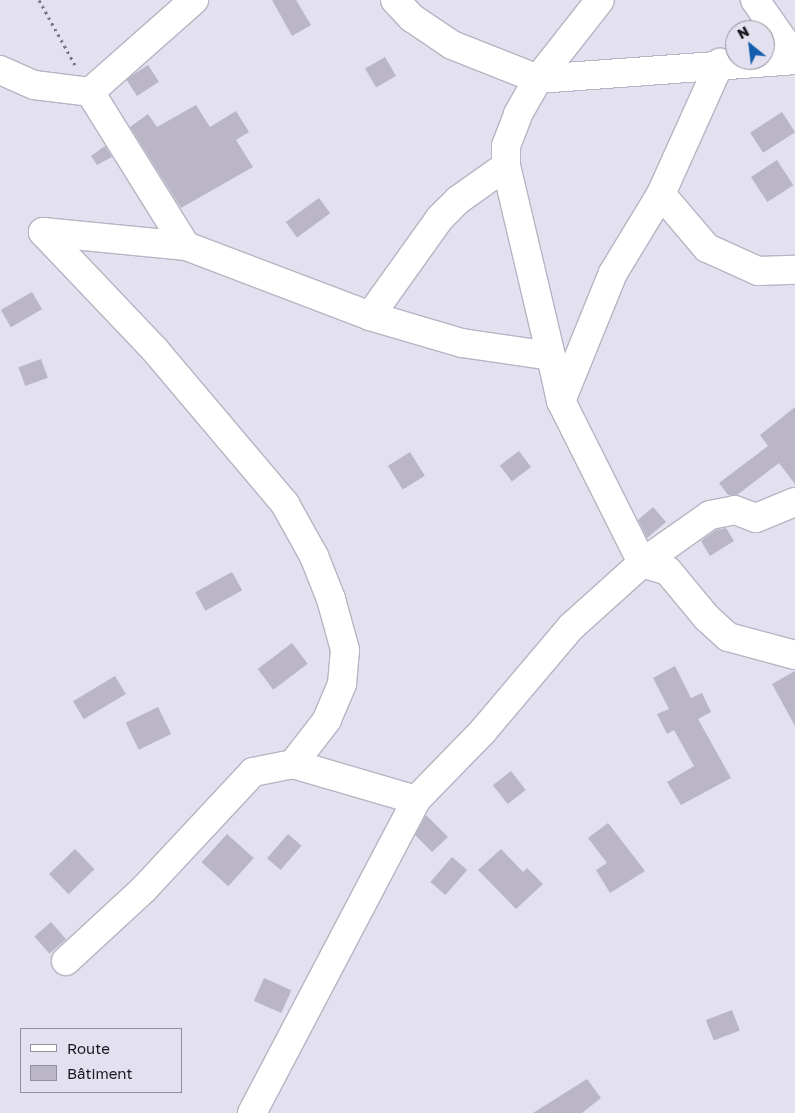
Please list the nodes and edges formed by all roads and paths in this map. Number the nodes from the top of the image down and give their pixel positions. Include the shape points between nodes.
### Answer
1 (39, 0) edge
2 (194, 0) edge
3 (395, 0) edge
4 (600, 0) edge
5 (755, 0) edge
6 (795, 59) edge
7 (720, 63) junction
8 (0, 70) edge
9 (538, 79) junction
10 (90, 92) junction
11 (506, 166) junction
12 (661, 194) junction
13 (186, 246) junction
14 (795, 270) edge
15 (370, 316) junction
16 (551, 356) junction
17 (561, 401) junction
18 (795, 502) edge
19 (642, 563) junction
20 (795, 655) edge
21 (293, 764) junction
22 (416, 800) junction
23 (66, 961) dead end
24 (252, 1113) edge

1 - 10 path
2 - 10 street
3 - 9 street via 412,18 452,45
4 - 9 street
5 - 6 street
6 - 7 street
7 - 9 street
7 - 12 street
8 - 10 street via 34,85
9 - 11 street via 518,114 506,146
10 - 13 street
11 - 15 street via 458,200 440,218
11 - 16 street
12 - 14 street via 707,248 758,271
12 - 17 street via 613,273
13 - 15 street
13 - 21 street via 43,232 155,350 285,504 314,556 331,599 345,650 342,684 327,720
15 - 16 street via 462,343
16 - 17 street
17 - 19 street
18 - 19 street via 756,518 735,510 710,515
19 - 20 street via 668,571 707,618 728,637
19 - 22 street via 571,627 483,731
21 - 22 street
21 - 23 street via 253,772 143,890
22 - 24 street

